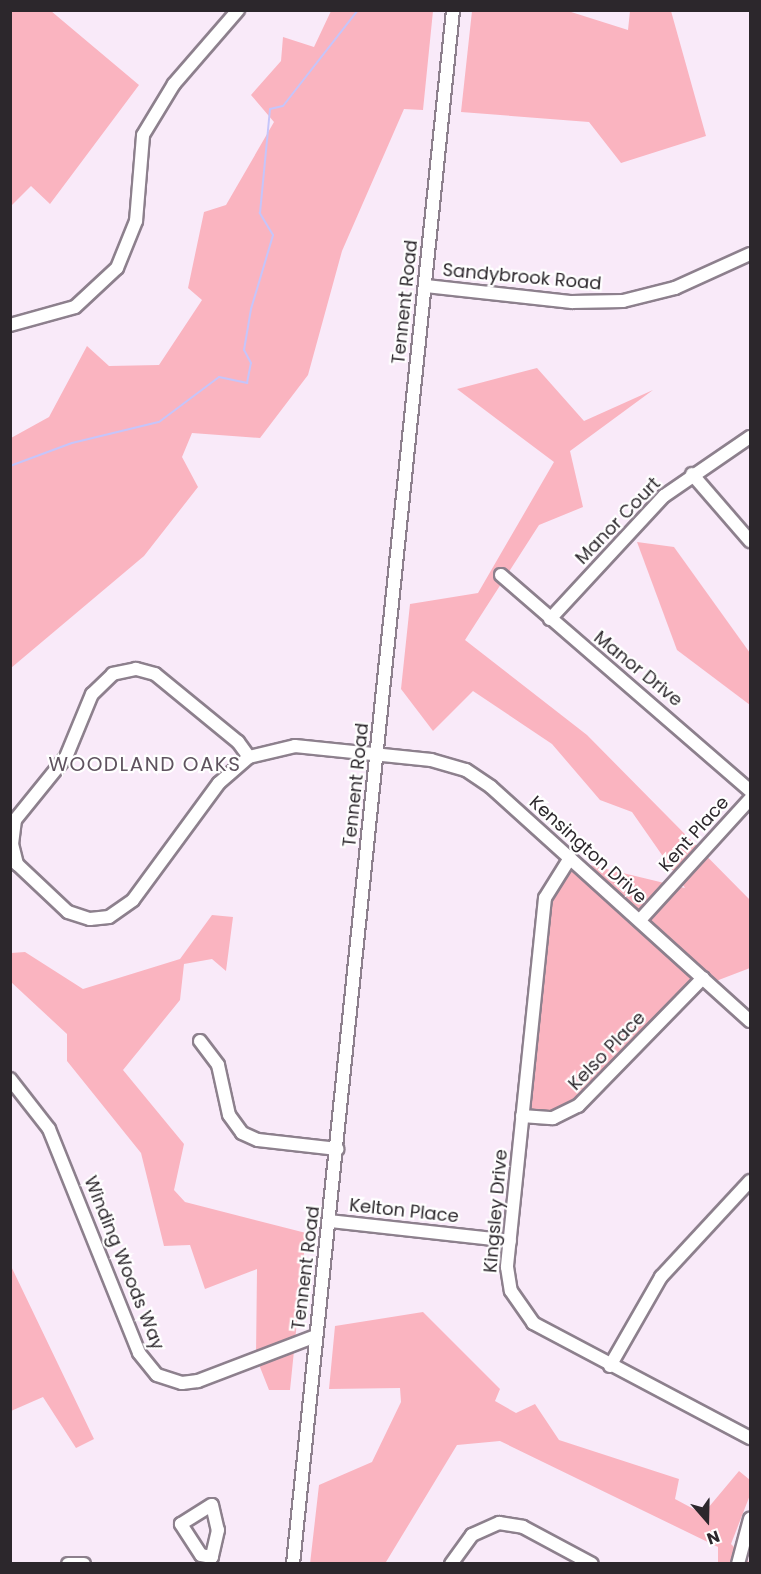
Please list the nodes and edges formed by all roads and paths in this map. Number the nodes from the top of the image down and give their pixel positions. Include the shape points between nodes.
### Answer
1 (238, 10) edge
2 (453, 10) edge
3 (750, 254) edge
4 (426, 286) junction
5 (10, 326) edge
6 (750, 437) edge
7 (692, 474) junction
8 (750, 541) edge
9 (501, 575) dead end
10 (550, 619) junction
11 (378, 754) junction
12 (249, 757) junction
13 (750, 791) edge
14 (750, 799) edge
15 (13, 818) edge
16 (570, 858) junction
17 (640, 920) junction
18 (703, 978) junction
19 (750, 1021) edge
20 (200, 1041) dead end
21 (10, 1079) edge
22 (522, 1116) junction
23 (337, 1149) junction
24 (750, 1181) edge
25 (330, 1221) junction
26 (510, 1241) junction
27 (316, 1336) junction
28 (610, 1366) junction
29 (750, 1438) edge
30 (750, 1519) edge
31 (748, 1537) edge
32 (68, 1563) edge
33 (84, 1563) edge
34 (293, 1563) edge
35 (451, 1563) edge
36 (592, 1563) edge
37 (738, 1563) edge

1 - 5 street via 174,84 143,135 136,221 117,268 75,307
2 - 4 street, Tennent Road
3 - 4 street, Sandybrook Road via 675,288 623,301 572,302
4 - 11 street, Tennent Road
6 - 7 street, Manor Court
7 - 8 street
7 - 10 street, Manor Court via 653,506
9 - 10 street, Manor Drive
10 - 13 street, Manor Drive
11 - 12 street, Kensington Drive via 295,746
11 - 16 street, Kensington Drive via 439,761 474,775
11 - 23 street, Tennent Road
12 - 15 street via 164,680 144,670 120,671 97,686 66,757
12 - 15 street via 219,783 133,900 109,917 77,916 29,879 13,855
14 - 17 street, Kent Place
16 - 17 street, Kensington Drive
16 - 22 street, Kingsley Drive via 545,898
17 - 18 street, Kensington Drive
18 - 19 street, Kensington Drive
18 - 22 street, Kelso Place via 578,1106 553,1118
20 - 23 street via 218,1065 229,1116 242,1133 258,1140
21 - 27 street, Winding Woods Way via 49,1129 139,1353 157,1375 182,1383 198,1381
22 - 26 street, Kingsley Drive
23 - 25 street, Tennent Road
24 - 28 street via 661,1277
25 - 26 street, Kelton Place
25 - 27 street, Tennent Road
26 - 28 street, Kingsley Drive via 508,1283 524,1316
27 - 34 street, Tennent Road
28 - 29 street, Kingsley Drive
30 - 31 street
31 - 37 street
32 - 33 street
35 - 36 street via 472,1535 499,1523 524,1527

